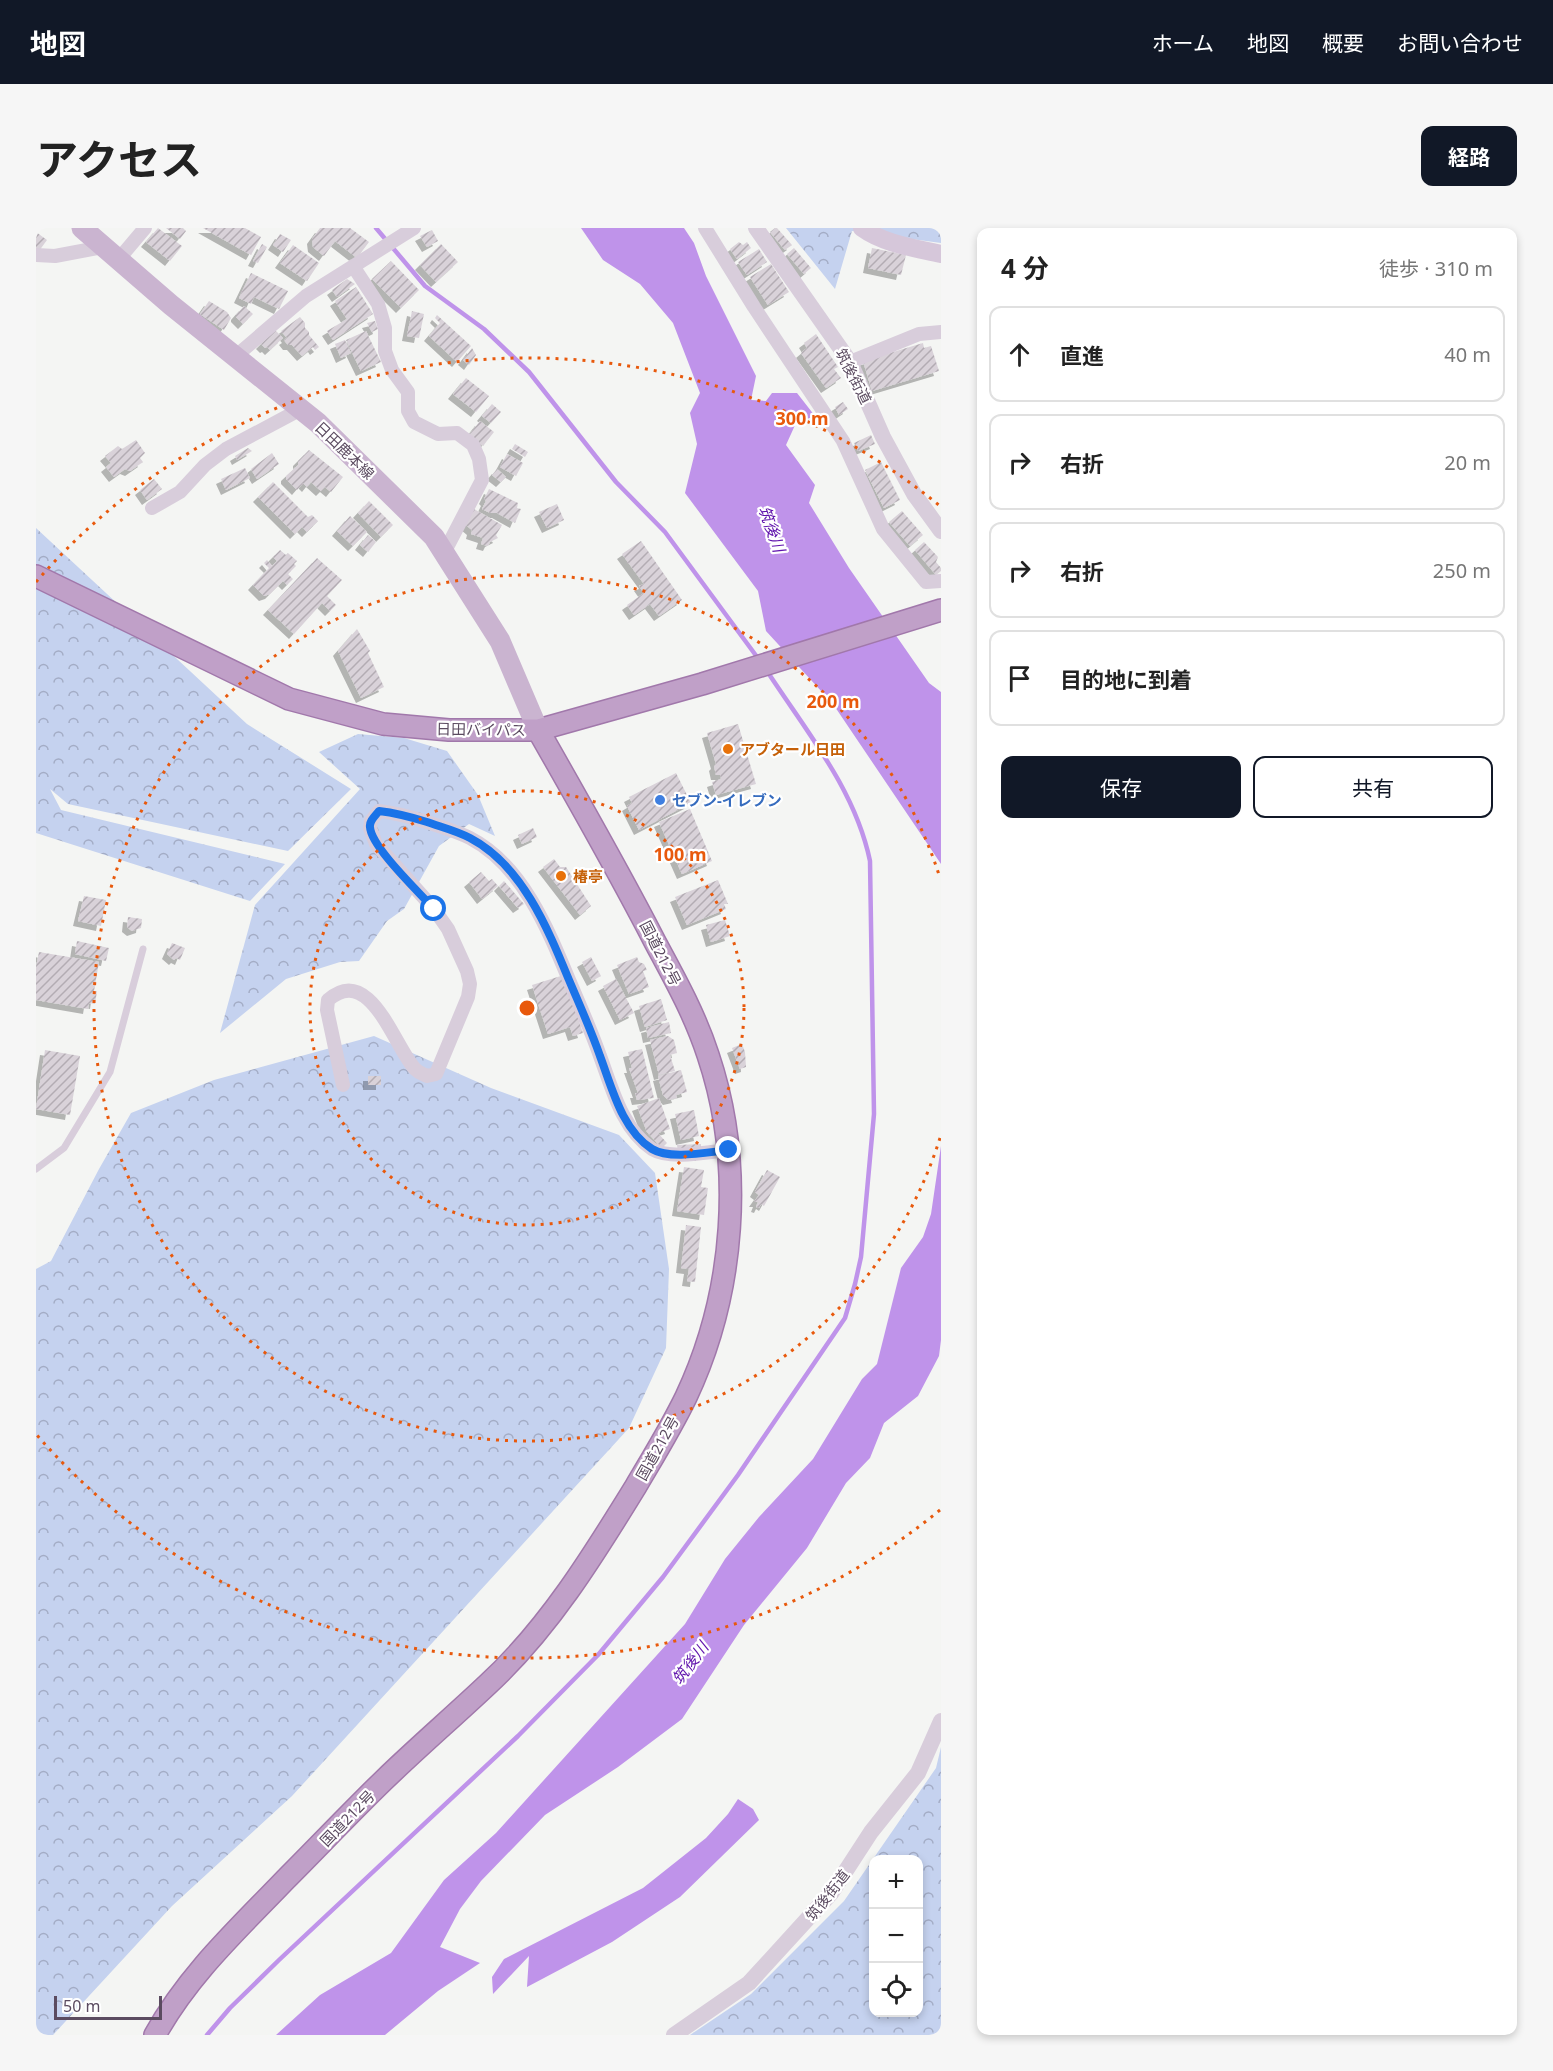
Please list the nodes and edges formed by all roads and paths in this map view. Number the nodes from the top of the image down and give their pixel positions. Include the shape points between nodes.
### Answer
1 (82, 228) edge
2 (145, 228) edge
3 (414, 228) edge
4 (705, 228) edge
5 (756, 228) edge
6 (862, 228) edge
7 (110, 254) junction
8 (941, 254) edge
9 (36, 255) edge
10 (353, 267) junction
11 (941, 332) edge
12 (236, 356) junction
13 (850, 362) junction
14 (301, 410) junction
15 (152, 508) dead end
16 (941, 531) edge
17 (444, 554) junction
18 (36, 576) edge
19 (941, 581) edge
20 (941, 610) edge
21 (538, 730) junction
22 (143, 949) dead end
23 (343, 1085) dead end
24 (729, 1150) junction
25 (36, 1168) edge
26 (941, 1721) edge
27 (155, 2035) edge
28 (674, 2035) edge

1 - 7 main road, 日田鹿本線
2 - 7 street
3 - 10 street
4 - 19 street via 843,441 883,529 926,582
5 - 13 street, 筑後街道
6 - 8 main road via 900,245
7 - 9 street
7 - 12 main road, 日田鹿本線
10 - 12 street via 306,296
10 - 17 street via 378,304 385,327 385,351 392,370 408,392 408,411 414,422 438,434 457,433 473,445 479,459 482,480
11 - 13 street via 919,334
12 - 14 main road, 日田鹿本線
13 - 16 street, 筑後街道 via 883,437 914,494
14 - 15 street via 226,449 180,492
14 - 17 main road, 日田鹿本線 via 434,537
17 - 21 main road, 日田鹿本線 via 500,641
18 - 21 highway, 日田バイパス via 289,699 383,724 449,730
20 - 21 highway, 日田バイパス
21 - 24 highway, 国道212号 via 690,1007 708,1055
22 - 25 lane via 111,1072 64,1148
23 - 24 street via 327,1010 328,1000 336,993 345,990 364,994 417,1071 427,1076 436,1074 468,997 470,984 448,929 376,844 371,821 379,811 395,813 471,838 517,879 552,939 590,1027 615,1100 635,1135 654,1150 676,1155
24 - 27 highway, 国道212号 via 727,1248 707,1343 686,1397 604,1538 542,1627 503,1671 384,1780 218,1949 170,2008
26 - 28 street, 筑後街道 via 918,1773 825,1900 749,1983

